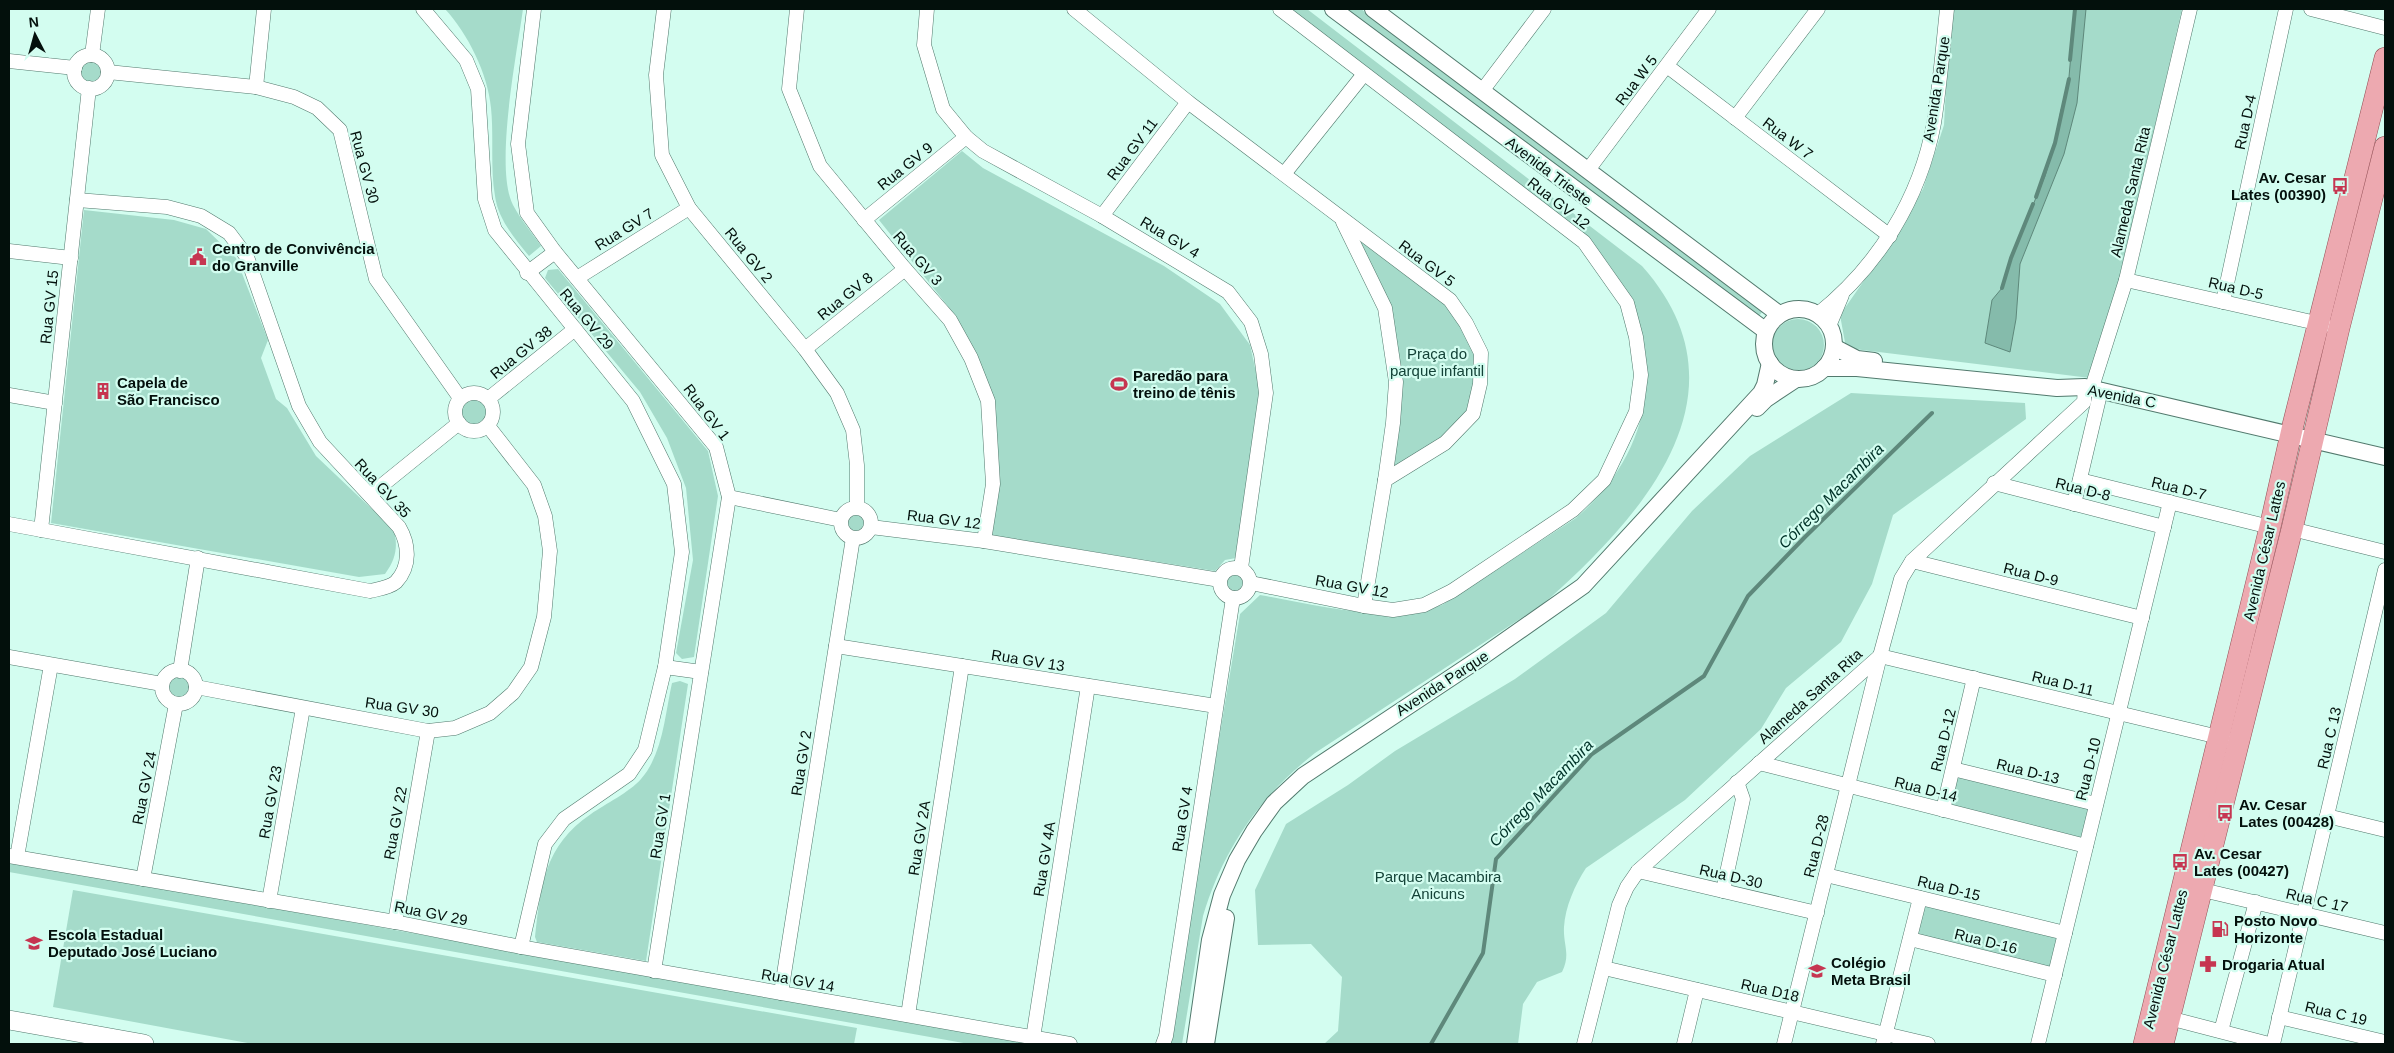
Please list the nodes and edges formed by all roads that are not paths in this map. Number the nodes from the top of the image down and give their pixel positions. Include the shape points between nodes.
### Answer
1 (98, 9) edge
2 (264, 9) edge
3 (423, 9) edge
4 (534, 9) edge
5 (664, 9) edge
6 (797, 9) edge
7 (927, 9) edge
8 (1074, 9) edge
9 (1280, 9) edge
10 (1333, 9) edge
11 (1544, 9) edge
12 (1709, 9) edge
13 (1818, 9) edge
14 (1947, 9) edge
15 (2190, 9) edge
16 (2286, 9) edge
17 (2311, 9) edge
18 (1378, 10) edge
19 (2385, 28) edge
20 (92, 55) junction
21 (9, 61) edge
22 (2385, 64) edge
23 (1667, 66) junction
24 (75, 68) junction
25 (108, 72) junction
26 (1364, 74) junction
27 (256, 87) junction
28 (89, 88) junction
29 (1482, 91) junction
30 (1188, 102) junction
31 (1735, 118) junction
32 (966, 137) junction
33 (2385, 147) edge
34 (1588, 170) junction
35 (1284, 174) junction
36 (77, 200) junction
37 (689, 208) junction
38 (1102, 216) junction
39 (1342, 219) junction
40 (864, 220) junction
41 (1890, 236) junction
42 (9, 251) edge
43 (555, 252) junction
44 (70, 258) junction
45 (905, 269) junction
46 (527, 273) junction
47 (576, 278) junction
48 (2126, 280) junction
49 (1843, 294) junction
50 (2223, 302) junction
51 (1779, 314) junction
52 (1818, 314) junction
53 (1830, 326) junction
54 (2329, 326) junction
55 (575, 329) junction
56 (1766, 331) junction
57 (1834, 347) junction
58 (804, 349) junction
59 (1770, 364) junction
60 (1824, 368) junction
61 (1796, 379) junction
62 (2093, 386) junction
63 (9, 395) edge
64 (460, 398) junction
65 (488, 399) junction
66 (55, 403) junction
67 (459, 423) junction
68 (488, 426) junction
69 (2292, 429) junction
70 (2314, 435) junction
71 (2385, 447) edge
72 (2385, 457) edge
73 (1385, 480) junction
74 (2080, 480) junction
75 (1994, 483) junction
76 (370, 495) junction
77 (729, 497) junction
78 (2170, 502) junction
79 (2074, 504) junction
80 (857, 507) junction
81 (841, 520) junction
82 (9, 524) edge
83 (871, 526) junction
84 (2164, 527) junction
85 (2270, 527) junction
86 (2292, 529) junction
87 (41, 530) junction
88 (854, 538) junction
89 (984, 540) junction
90 (2385, 552) edge
91 (198, 558) junction
92 (1912, 561) junction
93 (1241, 568) junction
94 (2385, 570) edge
95 (1220, 580) junction
96 (1251, 583) junction
97 (1233, 598) junction
98 (1364, 606) junction
99 (2380, 616) edge
100 (2142, 618) junction
101 (836, 646) junction
102 (1880, 656) junction
103 (9, 657) edge
104 (51, 665) junction
105 (962, 666) junction
106 (665, 667) junction
107 (180, 671) junction
108 (701, 672) junction
109 (1974, 678) junction
110 (162, 684) junction
111 (1088, 686) junction
112 (196, 688) junction
113 (176, 704) junction
114 (1216, 706) junction
115 (303, 708) junction
116 (2118, 713) junction
117 (428, 730) junction
118 (2228, 740) junction
119 (1759, 763) junction
120 (1953, 769) junction
121 (1737, 782) junction
122 (1848, 786) junction
123 (2096, 804) junction
124 (1943, 810) junction
125 (2327, 816) junction
126 (2385, 830) edge
127 (2086, 846) junction
128 (13, 856) edge
129 (1638, 871) junction
130 (1826, 875) junction
131 (143, 879) junction
132 (2193, 887) junction
133 (1723, 891) junction
134 (1920, 898) junction
135 (269, 901) junction
136 (2256, 902) junction
137 (1816, 913) junction
138 (2304, 914) junction
139 (395, 922) junction
140 (2065, 933) junction
141 (2385, 933) edge
142 (1910, 939) junction
143 (521, 947) junction
144 (1604, 968) junction
145 (654, 971) junction
146 (2055, 975) junction
147 (1698, 990) junction
148 (781, 993) junction
149 (1792, 1012) junction
150 (908, 1015) junction
151 (2279, 1017) junction
152 (2169, 1018) junction
153 (9, 1020) edge
154 (2221, 1032) junction
155 (74, 1038) edge
156 (1034, 1038) junction
157 (1884, 1039) edge
158 (2381, 1042) edge
159 (144, 1044) edge
160 (1070, 1044) edge
161 (1163, 1044) edge
162 (1195, 1044) edge
163 (1206, 1044) edge
164 (1584, 1044) edge
165 (1684, 1044) edge
166 (1784, 1044) edge
167 (1928, 1044) edge
168 (2038, 1044) edge
169 (2144, 1044) edge
170 (2163, 1044) edge
171 (2269, 1044) edge
172 (2273, 1044) edge

1 - 20 street
2 - 27 street
3 - 46 street, Rua GV 29 via 466,60 478,89 484,199 495,230
4 - 43 street, Rua GV 1 via 518,144 527,213
5 - 37 street, Rua GV 2 via 656,75 662,155
6 - 40 street, Rua GV 3 via 789,89 820,166
7 - 32 street, Rua GV 4 via 924,45 943,109
8 - 30 street, Rua GV 5
9 - 26 street, Rua GV 12
10 - 56 street, Avenida Trieste
11 - 29 street
12 - 23 street, Rua W 5
13 - 31 street
14 - 41 street, Avenida Parque via 1934,123 1916,186
15 - 48 street, Alameda Santa Rita
16 - 50 street, Rua D-4
17 - 19 street
18 - 29 street, Avenida Trieste
20 - 24 street via 83,57
20 - 25 street via 105,62
21 - 24 street
22 - 54 main road, Avenida César Lattes
23 - 31 street, Rua W 7
23 - 34 street, Rua W 5
24 - 28 street via 77,81
25 - 27 street, Rua GV 30
25 - 28 street via 102,84
26 - 35 street
26 - 98 street, Rua GV 12 via 1584,242 1627,303 1636,336 1641,375 1636,412 1604,480 1573,510 1452,591 1424,606 1393,610
27 - 64 street, Rua GV 30 via 294,97 317,108 340,130 376,279
28 - 36 street, Rua GV 15
29 - 34 street, Avenida Trieste
30 - 35 street, Rua GV 5
30 - 38 street, Rua GV 11
31 - 41 street, Rua W 7
32 - 38 street, Rua GV 4 via 983,151
32 - 40 street, Rua GV 9
33 - 54 main road, Avenida César Lattes
34 - 51 street, Avenida Trieste
35 - 39 street, Rua GV 5
36 - 44 street, Rua GV 15
36 - 76 street, Rua GV 35 via 168,207 201,216 229,233 247,257 299,406 320,442
37 - 47 street, Rua GV 7
37 - 58 street, Rua GV 2
38 - 93 street, Rua GV 4 via 1228,292 1251,322 1261,354 1266,393
39 - 73 street, Rua GV 5 via 1385,308 1396,382
39 - 73 street, Rua GV 5 via 1450,300 1481,353 1480,384 1473,414 1445,443
40 - 45 street, Rua GV 3
41 - 49 street, Avenida Parque
42 - 44 street
43 - 46 street
43 - 47 street, Rua GV 1
44 - 66 street, Rua GV 15
45 - 58 street, Rua GV 8
45 - 89 street, Rua GV 3 via 950,320 971,358 988,401 994,484
46 - 55 street, Rua GV 29
47 - 77 street, Rua GV 1 via 716,447
48 - 50 street, Rua D-5
48 - 62 street, Alameda Santa Rita
49 - 52 street, Avenida Parque
49 - 53 street, Avenida Parque
50 - 54 street, Rua D-5
51 - 52 street via 1799,308
51 - 56 street
52 - 53 street
53 - 57 street
54 - 69 main road, Avenida César Lattes
54 - 70 main road, Avenida César Lattes
55 - 65 street, Rua GV 38
55 - 106 street, Rua GV 29 via 634,401 674,484 682,552
56 - 59 street via 1764,348
57 - 60 street
57 - 62 street, Avenida C via 1857,359 2058,379
58 - 80 street, Rua GV 2 via 837,393 853,430
59 - 61 street via 1781,374
59 - 162 street, Avenida Parque via 1761,393 1583,586 1302,776 1274,803 1254,830 1222,895 1210,940
60 - 61 street via 1811,377
60 - 62 street, Avenida C via 1857,368 2057,388
61 - 163 street, Avenida Parque via 1766,399 1593,589 1472,675 1343,759 1299,791 1281,810 1251,854 1234,887 1224,928
62 - 69 street, Avenida C
62 - 74 street
62 - 75 street, Alameda Santa Rita via 2084,402
63 - 66 street
64 - 65 street via 475,393
64 - 67 street via 455,413
65 - 68 street via 494,412
66 - 87 street, Rua GV 15
67 - 68 street via 471,431
67 - 76 street
68 - 117 street, Rua GV 30 via 534,485 545,516 550,552 544,617 531,667 513,693 490,713 455,728
69 - 70 street, Avenida C
69 - 85 main road, Avenida César Lattes
70 - 71 street, Avenida C
70 - 72 street, Avenida C
70 - 86 main road, Avenida César Lattes
73 - 98 street, Rua GV 5
74 - 78 street, Rua D-7
74 - 79 street
75 - 79 street, Rua D-8
75 - 92 street, Alameda Santa Rita
76 - 91 street, Rua GV 35 via 405,537 408,551 405,566 395,582 383,588 370,591
77 - 81 street
77 - 108 street, Rua GV 1
78 - 84 street, Rua D-10
78 - 85 street, Rua D-7
79 - 84 street, Rua D-8
80 - 81 street via 848,509
80 - 83 street via 869,515
81 - 88 street via 843,532
82 - 87 street, Rua GV 35
83 - 88 street via 866,534
83 - 89 street, Rua GV 12
84 - 100 street, Rua D-10
85 - 118 main road, Avenida César Lattes
86 - 90 street
86 - 118 main road, Avenida César Lattes
87 - 91 street, Rua GV 35
88 - 101 street, Rua GV 2
89 - 95 street, Rua GV 12
91 - 107 street
92 - 100 street, Rua D-9
92 - 102 street, Alameda Santa Rita via 1901,579
93 - 95 street via 1228,569
93 - 96 street via 1249,575
94 - 99 street, Rua C 13
95 - 97 street via 1224,593
96 - 97 street via 1246,594
96 - 98 street, Rua GV 12
97 - 114 street, Rua GV 4
99 - 125 street, Rua C 13
100 - 116 street, Rua D-10
101 - 105 street, Rua GV 13
101 - 148 street, Rua GV 2
102 - 109 street, Rua D-11
102 - 119 street, Alameda Santa Rita
102 - 122 street, Rua D-28
103 - 104 street
104 - 110 street
104 - 128 street
105 - 111 street, Rua GV 13
105 - 150 street, Rua GV 2A
106 - 108 street
106 - 143 street, Rua GV 29 via 645,750 629,774 564,819 545,844
107 - 110 street via 171,673
107 - 112 street via 190,674
108 - 145 street, Rua GV 1
109 - 116 street, Rua D-11
109 - 120 street, Rua D-12
110 - 113 street via 167,698
111 - 114 street, Rua GV 13
111 - 156 street, Rua GV 4A
112 - 113 street via 191,699
112 - 115 street, Rua GV 30
113 - 131 street, Rua GV 24
114 - 161 street, Rua GV 4
115 - 117 street, Rua GV 30
115 - 135 street, Rua GV 23
116 - 118 street, Rua D-11
116 - 123 street, Rua D-10
117 - 139 street, Rua GV 22
118 - 132 main road, Avenida César Lattes
119 - 121 street, Alameda Santa Rita
119 - 122 street, Rua D-14
120 - 123 street, Rua D-13
120 - 124 street, Rua D-12
121 - 129 street, Alameda Santa Rita
121 - 133 street via 1743,799
122 - 124 street, Rua D-14
122 - 130 street, Rua D-28
123 - 127 street, Rua D-10
124 - 127 street, Rua D-14
125 - 126 street
125 - 138 street, Rua C 13
127 - 140 street, Rua D-10
128 - 131 street, Rua GV 29
129 - 133 street, Rua D-30
129 - 144 street, Alameda Santa Rita via 1619,905
130 - 134 street, Rua D-15
130 - 137 street, Rua D-28
131 - 135 street, Rua GV 29
132 - 136 street, Rua C 17
132 - 152 main road, Avenida César Lattes
132 - 169 main road, Avenida César Lattes
133 - 137 street, Rua D-30
134 - 140 street, Rua D-15
134 - 142 street
135 - 139 street, Rua GV 29
136 - 138 street, Rua C 17
136 - 154 street
137 - 149 street, Rua D-28
138 - 141 street, Rua C 17
138 - 151 street, Rua C 13
139 - 143 street, Rua GV 29
140 - 146 street, Rua D-10
142 - 146 street, Rua D-16
142 - 157 street
143 - 145 street, Rua GV 14
144 - 147 street, Rua D18
144 - 164 street, Alameda Santa Rita
145 - 148 street, Rua GV 14
146 - 168 street, Rua D-10
147 - 149 street, Rua D18
147 - 165 street
148 - 150 street, Rua GV 14
149 - 157 street, Rua D18
149 - 166 street, Rua D-28
150 - 156 street, Rua GV 14
151 - 158 street, Rua C 19
151 - 172 street, Rua C 13
152 - 154 street
152 - 170 main road, Avenida César Lattes
153 - 155 main road
154 - 171 street
155 - 159 main road
156 - 160 street, Rua GV 14
157 - 167 street, Rua D18

